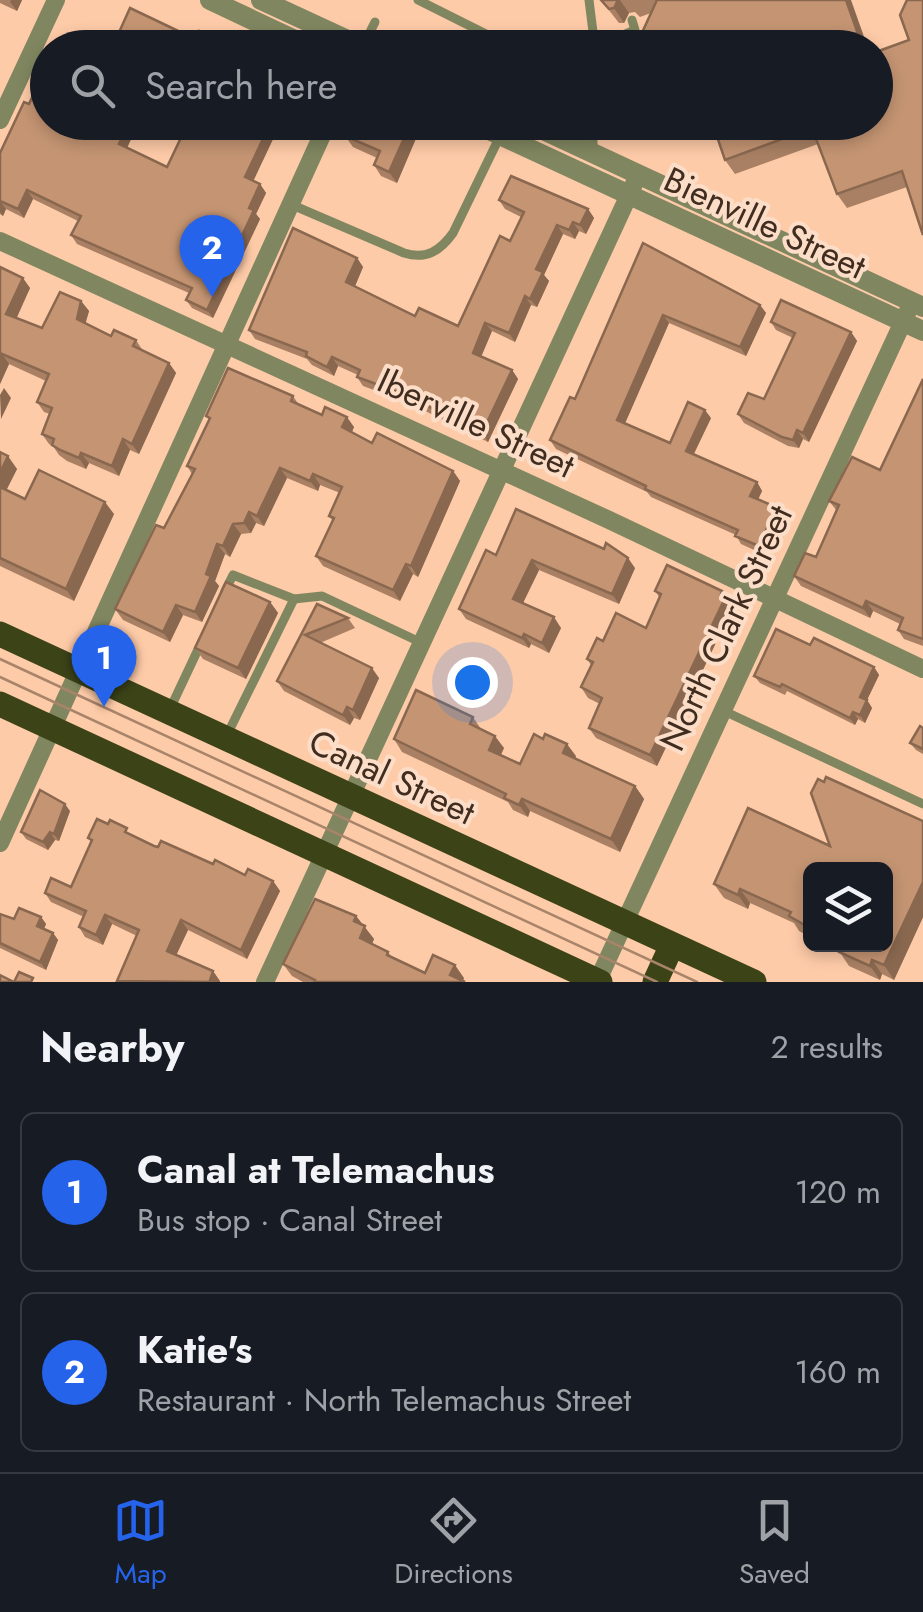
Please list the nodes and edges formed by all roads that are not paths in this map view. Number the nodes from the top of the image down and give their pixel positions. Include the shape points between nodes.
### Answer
1 (56, 0) edge
2 (210, 0) edge
3 (261, 0) edge
4 (418, 0) edge
5 (589, 0) edge
6 (632, 20) dead end
7 (376, 22) dead end
8 (42, 30) edge
9 (274, 30) edge
10 (326, 30) edge
11 (372, 30) edge
12 (478, 30) edge
13 (593, 30) edge
14 (634, 30) edge
15 (30, 56) edge
16 (0, 120) edge
17 (320, 140) edge
18 (498, 140) edge
19 (509, 140) edge
20 (564, 140) edge
21 (593, 140) edge
22 (593, 154) junction
23 (638, 175) junction
24 (629, 196) junction
25 (290, 204) junction
26 (0, 240) edge
27 (918, 305) edge
28 (913, 327) edge
29 (225, 344) junction
30 (503, 472) junction
31 (294, 599) junction
32 (776, 601) junction
33 (217, 609) edge
34 (209, 626) edge
35 (0, 634) edge
36 (422, 643) junction
37 (923, 669) edge
38 (79, 671) junction
39 (0, 704) edge
40 (724, 711) junction
41 (169, 712) junction
42 (53, 729) junction
43 (225, 738) junction
44 (350, 796) junction
45 (923, 804) edge
46 (0, 843) edge
47 (324, 855) junction
48 (624, 923) junction
49 (672, 944) junction
50 (265, 982) edge
51 (598, 982) edge
52 (655, 982) edge
53 (754, 982) edge

1 - 8 street
2 - 9 street
3 - 10 street
4 - 12 lane
5 - 13 lane
6 - 14 lane
7 - 11 lane
15 - 16 street
17 - 25 street
18 - 25 lane via 453,233 430,254 404,254
19 - 24 street, Bienville Street
20 - 22 street, Bienville Street
21 - 22 lane
22 - 23 street, Bienville Street
23 - 24 street
23 - 27 street, Bienville Street
24 - 28 street, Bienville Street
24 - 30 street
25 - 29 street
26 - 29 street, Iberville Street
27 - 28 street, North Clark Street
28 - 32 street, North Clark Street
29 - 30 street, Iberville Street
29 - 38 street
30 - 32 street, Iberville Street
30 - 36 street
31 - 33 lane via 233,575
31 - 36 lane via 322,596
31 - 43 lane
32 - 37 street, Iberville Street
32 - 40 street, North Clark Street
34 - 41 lane
35 - 38 main road, Canal Street
36 - 44 street
38 - 41 main road, Canal Street
38 - 42 street
39 - 42 main road
40 - 45 lane
40 - 48 street, North Clark Street
41 - 43 main road, Canal Street
42 - 46 street
42 - 47 main road
43 - 44 main road, Canal Street
44 - 47 street
44 - 48 main road, Canal Street
47 - 50 street
47 - 51 main road
48 - 49 main road, Canal Street
48 - 51 street, North Clark Street
49 - 52 main road
49 - 53 main road, Canal Street

